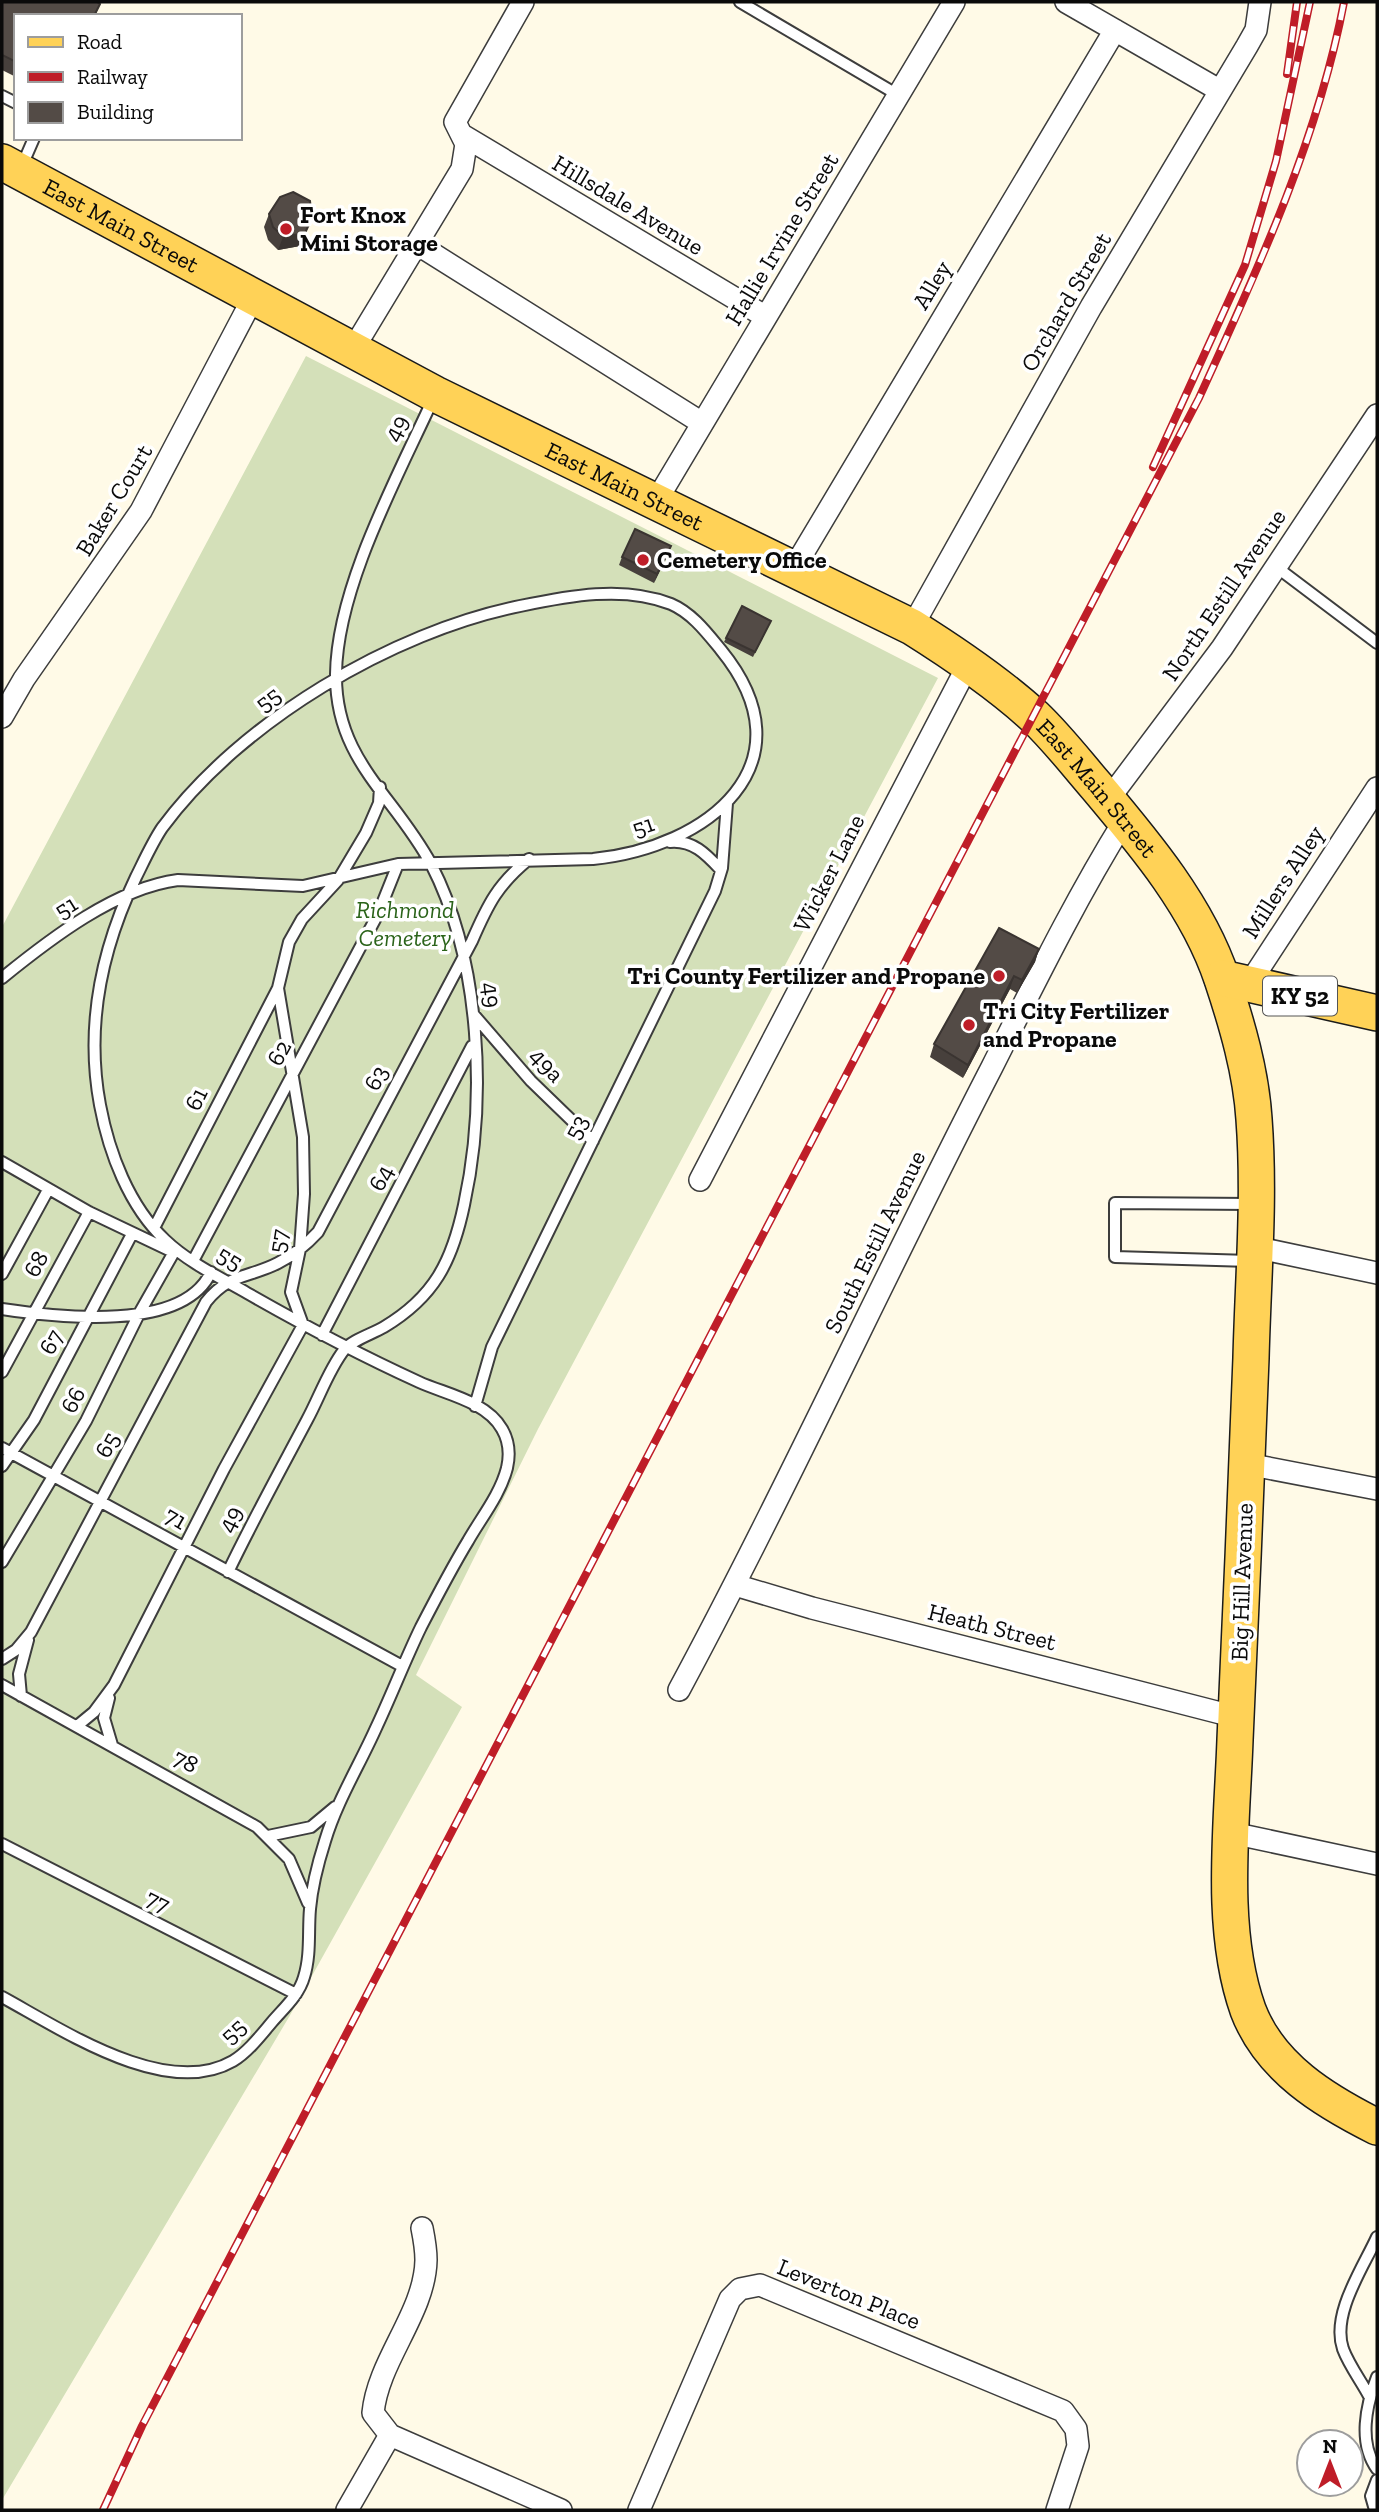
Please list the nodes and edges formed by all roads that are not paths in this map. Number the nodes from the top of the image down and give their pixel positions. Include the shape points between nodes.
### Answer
1 (523, 2) edge
2 (740, 2) edge
3 (954, 2) edge
4 (1066, 2) edge
5 (1260, 2) edge
6 (1115, 30) junction
7 (1219, 90) junction
8 (898, 95) junction
9 (464, 136) junction
10 (32, 140) edge
11 (10, 167) edge
12 (417, 244) junction
13 (253, 298) junction
14 (766, 317) junction
15 (352, 351) junction
16 (435, 394) junction
17 (1377, 415) edge
18 (702, 423) junction
19 (656, 503) junction
20 (1275, 566) junction
21 (794, 568) junction
22 (912, 627) junction
23 (1377, 643) edge
24 (968, 665) junction
25 (336, 677) junction
26 (2, 717) edge
27 (380, 787) junction
28 (1377, 788) edge
29 (727, 803) junction
30 (1116, 810) junction
31 (1371, 811) edge
32 (663, 842) junction
33 (529, 859) junction
34 (430, 863) junction
35 (398, 864) junction
36 (721, 870) junction
37 (338, 880) junction
38 (128, 894) junction
39 (464, 955) junction
40 (2, 978) edge
41 (1235, 981) junction
42 (278, 988) junction
43 (1377, 1013) edge
44 (474, 1015) junction
45 (474, 1040) junction
46 (294, 1070) junction
47 (593, 1141) junction
48 (4, 1167) edge
49 (700, 1180) dead end
50 (48, 1190) junction
51 (1255, 1204) junction
52 (89, 1212) junction
53 (154, 1228) junction
54 (132, 1234) junction
55 (300, 1249) junction
56 (174, 1252) junction
57 (1254, 1254) junction
58 (193, 1261) junction
59 (211, 1272) junction
60 (1377, 1273) edge
61 (2, 1274) edge
62 (227, 1282) junction
63 (2, 1309) edge
64 (140, 1312) junction
65 (33, 1314) junction
66 (86, 1319) junction
67 (303, 1325) junction
68 (322, 1335) junction
69 (345, 1348) junction
70 (2, 1372) edge
71 (475, 1406) junction
72 (6, 1450) edge
73 (1247, 1464) junction
74 (2, 1466) edge
75 (54, 1474) junction
76 (1377, 1489) edge
77 (101, 1500) junction
78 (185, 1547) junction
79 (2, 1562) edge
80 (228, 1572) junction
81 (735, 1585) junction
82 (30, 1632) junction
83 (2, 1659) edge
84 (402, 1666) junction
85 (2, 1685) edge
86 (114, 1685) junction
87 (679, 1690) dead end
88 (21, 1696) junction
89 (1236, 1717) junction
90 (77, 1726) junction
91 (113, 1745) junction
92 (338, 1802) junction
93 (1232, 1833) junction
94 (268, 1836) junction
95 (2, 1844) edge
96 (1377, 1864) edge
97 (309, 1913) junction
98 (296, 1994) junction
99 (2, 1997) edge
100 (1377, 2127) edge
101 (422, 2228) dead end
102 (1377, 2237) edge
103 (1377, 2378) edge
104 (1369, 2396) junction
105 (390, 2435) junction
106 (1377, 2469) edge
107 (1377, 2480) edge
108 (347, 2510) edge
109 (561, 2510) edge
110 (639, 2510) edge
111 (1057, 2510) edge
112 (1375, 2510) edge

1 - 9 street via 455,122
2 - 8 lane
3 - 8 street, Hallie Irvine Street
4 - 6 street
5 - 7 street, Orchard Street via 1256,30
6 - 7 street
6 - 21 street, Alley
7 - 22 street, Orchard Street
8 - 14 street, Hallie Irvine Street
9 - 12 street via 462,169
9 - 14 street, Hillsdale Avenue
10 - 11 lane
11 - 13 main road, East Main Street
12 - 15 street
12 - 18 street
13 - 15 main road, East Main Street
13 - 26 street, Baker Court via 141,512
14 - 18 street, Hallie Irvine Street
15 - 16 main road, East Main Street
16 - 19 main road, East Main Street
16 - 25 lane, 49 via 402,461 348,600
17 - 20 street, North Estill Avenue
18 - 19 street, Hallie Irvine Street
19 - 21 main road, East Main Street
20 - 23 lane
20 - 30 street, North Estill Avenue
21 - 22 main road, East Main Street
22 - 24 main road, East Main Street
24 - 30 main road, East Main Street via 1034,716
24 - 49 street, Wicker Lane
25 - 27 lane, 49 via 341,722 356,758
25 - 29 lane, 51 via 420,635 496,611 604,594 673,605 703,628 736,668 752,698 757,724 753,757
25 - 38 lane, 55 via 253,737 204,782 161,830
27 - 34 lane, 49
27 - 37 lane, 57 via 375,815
28 - 31 street, Millers Alley
29 - 32 lane, 51 via 709,820
29 - 36 lane, 53
30 - 41 main road, East Main Street
30 - 81 street, South Estill Avenue via 1068,918
31 - 41 street, Millers Alley
32 - 33 lane, 51 via 616,856
32 - 36 lane via 692,845
33 - 34 lane, 51
33 - 39 lane, 63 via 500,884
34 - 35 lane, 51
34 - 39 lane, 49 via 453,912
35 - 37 lane, 51
35 - 46 lane, 62 via 378,914
36 - 47 lane, 53 via 705,916
37 - 38 lane, 51 via 303,886 178,880
37 - 42 lane, 57 via 302,919 289,942
38 - 40 lane, 51 via 34,952
38 - 53 lane, 55 via 106,954 96,1001 96,1079 119,1170
39 - 44 lane, 49
39 - 55 lane, 63 via 328,1216
41 - 43 main road, KY 52
41 - 51 main road, Big Hill Avenue via 1254,1117
42 - 46 lane, 57
42 - 53 lane, 61
44 - 45 lane, 49
44 - 47 lane, 49a via 530,1081
45 - 68 lane, 64
45 - 69 lane, 49 via 474,1148 463,1212 447,1258 430,1291 415,1306
46 - 55 lane, 57 via 303,1137
46 - 58 lane, 62
47 - 71 lane, 53 via 492,1347
48 - 50 lane
50 - 52 lane
50 - 61 lane
51 - 57 main road, Big Hill Avenue
51 - 57 lane via 1115,1203 1115,1257
52 - 54 lane
52 - 65 lane, 68
53 - 58 lane, 55
54 - 56 lane
54 - 66 lane, 67
55 - 62 lane, 63 via 277,1264
55 - 67 lane, 57 via 291,1292
56 - 58 lane
56 - 64 lane, 66
57 - 60 street
57 - 73 main road, Big Hill Avenue
58 - 59 lane, 55
59 - 62 lane, 55
59 - 64 lane via 203,1289 193,1296
62 - 67 lane, 55
62 - 77 lane, 65 via 202,1309
63 - 65 lane
64 - 66 lane
64 - 75 lane, 66
65 - 66 lane
65 - 70 lane, 68
66 - 72 lane, 67 via 34,1420
67 - 68 lane, 55
67 - 78 lane
68 - 69 lane, 55
69 - 71 lane, 55
69 - 80 lane, 49
71 - 84 lane, 55 via 503,1430 509,1462
72 - 74 lane, 67
72 - 75 lane, 71
73 - 76 street
73 - 89 main road, Big Hill Avenue
75 - 77 lane, 71
75 - 79 lane, 66
77 - 78 lane, 71
77 - 82 lane, 65
78 - 80 lane, 71
78 - 86 lane
80 - 84 lane, 71
81 - 87 street, South Estill Avenue
81 - 89 street, Heath Street
82 - 83 lane, 65
82 - 88 lane, 65 via 19,1674
84 - 92 lane, 55
85 - 88 lane, 78
86 - 90 lane
86 - 91 lane via 104,1718
88 - 90 lane, 78
89 - 93 main road, Big Hill Avenue
90 - 91 lane, 78
91 - 94 lane, 78
92 - 94 lane, 55 via 311,1827
92 - 97 lane, 55 via 320,1856
93 - 96 street
93 - 100 main road, Big Hill Avenue via 1232,1951 1249,2012 1264,2039 1298,2079 1330,2103
94 - 97 lane, 78 via 289,1859
95 - 98 lane, 77
97 - 98 lane, 55 via 306,1974
98 - 99 lane, 55 via 228,2064 187,2071 166,2071 126,2060
101 - 105 street via 426,2262 416,2300 375,2390 373,2413
102 - 104 lane via 1339,2333 1343,2350
103 - 104 lane
104 - 106 lane via 1365,2434
105 - 108 street
105 - 109 street
107 - 112 lane via 1371,2496
110 - 111 street, Leverton Place via 730,2299 740,2289 760,2284 1063,2411 1076,2429 1078,2446

